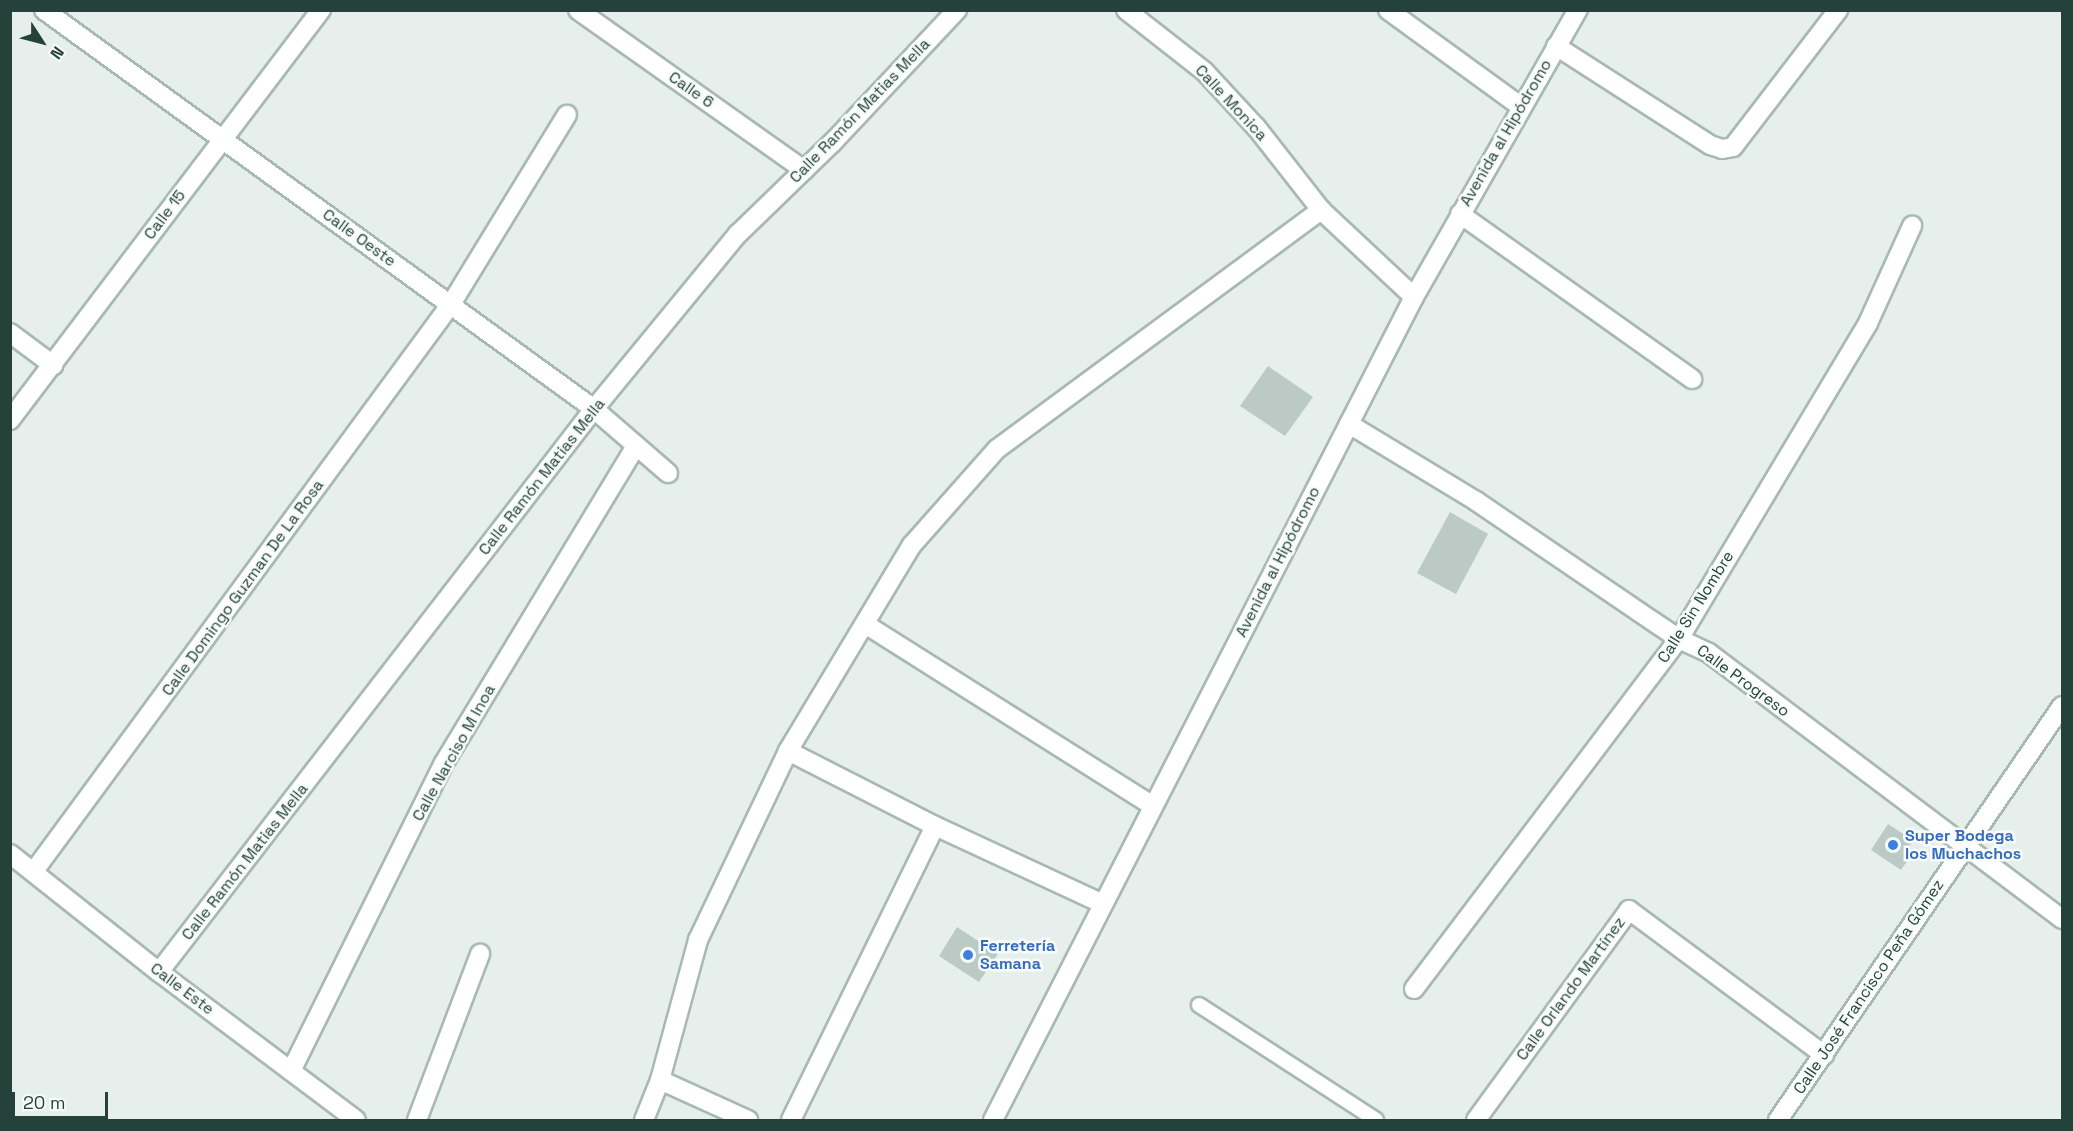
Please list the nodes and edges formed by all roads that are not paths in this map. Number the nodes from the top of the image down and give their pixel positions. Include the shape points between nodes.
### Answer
1 (44, 10) edge
2 (321, 10) edge
3 (578, 10) edge
4 (957, 10) edge
5 (1126, 10) edge
6 (1388, 10) edge
7 (1578, 10) edge
8 (1838, 10) edge
9 (1556, 46) junction
10 (1520, 106) junction
11 (567, 115) dead end
12 (221, 140) junction
13 (804, 170) junction
14 (1321, 210) junction
15 (1460, 214) junction
16 (1912, 226) dead end
17 (1414, 297) junction
18 (451, 304) junction
19 (10, 333) edge
20 (53, 365) junction
21 (1692, 379) dead end
22 (594, 409) junction
23 (10, 420) edge
24 (1349, 424) junction
25 (636, 446) junction
26 (668, 473) dead end
27 (865, 624) junction
28 (1679, 639) junction
29 (2062, 706) edge
30 (788, 752) junction
31 (1153, 806) junction
32 (935, 826) junction
33 (1964, 847) junction
34 (10, 854) edge
35 (34, 871) junction
36 (1103, 904) junction
37 (2062, 919) edge
38 (480, 954) dead end
39 (159, 972) junction
40 (1414, 989) dead end
41 (1199, 1005) dead end
42 (1824, 1055) junction
43 (291, 1071) junction
44 (660, 1080) junction
45 (356, 1120) edge
46 (417, 1120) edge
47 (644, 1120) edge
48 (748, 1120) edge
49 (791, 1120) edge
50 (993, 1120) edge
51 (1376, 1120) edge
52 (1476, 1120) edge
53 (1778, 1120) edge

1 - 12 street, Calle Oeste
2 - 12 street, Calle 15
3 - 13 street, Calle 6
4 - 13 street, Calle Ramón Matias Mella
5 - 14 street, Calle Monica via 1205,72 1257,127
6 - 10 street
7 - 9 street, Avenida al Hipódromo
8 - 9 street via 1732,147 1722,150
9 - 10 street, Avenida al Hipódromo
10 - 15 street, Avenida al Hipódromo
11 - 18 street, Calle Domingo Guzman De La Rosa
12 - 18 street, Calle Oeste
12 - 20 street, Calle 15
13 - 22 street, Calle Ramón Matias Mella via 738,234
14 - 17 street, Calle Monica
14 - 27 street via 997,449 912,545
15 - 17 street, Avenida al Hipódromo
15 - 21 street
16 - 28 street, Calle Sin Nombre via 1868,323
17 - 24 street, Avenida al Hipódromo
18 - 22 street, Calle Oeste
18 - 35 street, Calle Domingo Guzman De La Rosa
19 - 20 street
20 - 23 street, Calle 15
22 - 25 street, Calle Oeste
22 - 39 street, Calle Ramón Matias Mella
24 - 28 street, Calle Progreso via 1476,501
24 - 31 street, Avenida al Hipódromo
25 - 26 street, Calle Oeste
25 - 43 street, Calle Narciso M Inoa via 444,763
27 - 30 street
27 - 31 street
28 - 33 street, Calle Progreso via 1709,653
28 - 40 street, Calle Sin Nombre
29 - 33 street, Calle José Francisco Peña Gómez
30 - 32 street
30 - 44 street via 698,940
31 - 36 street, Avenida al Hipódromo
32 - 36 street
32 - 49 street
33 - 37 street, Calle Progreso
33 - 42 street, Calle José Francisco Peña Gómez
34 - 35 street, Calle Este
35 - 39 street, Calle Este
36 - 50 street, Avenida al Hipódromo
38 - 46 street
39 - 43 street, Calle Este
41 - 51 lane
42 - 52 street, Calle Orlando Martínez via 1629,910
42 - 53 street, Calle José Francisco Peña Gómez
43 - 45 street, Calle Este
44 - 47 street
44 - 48 street

